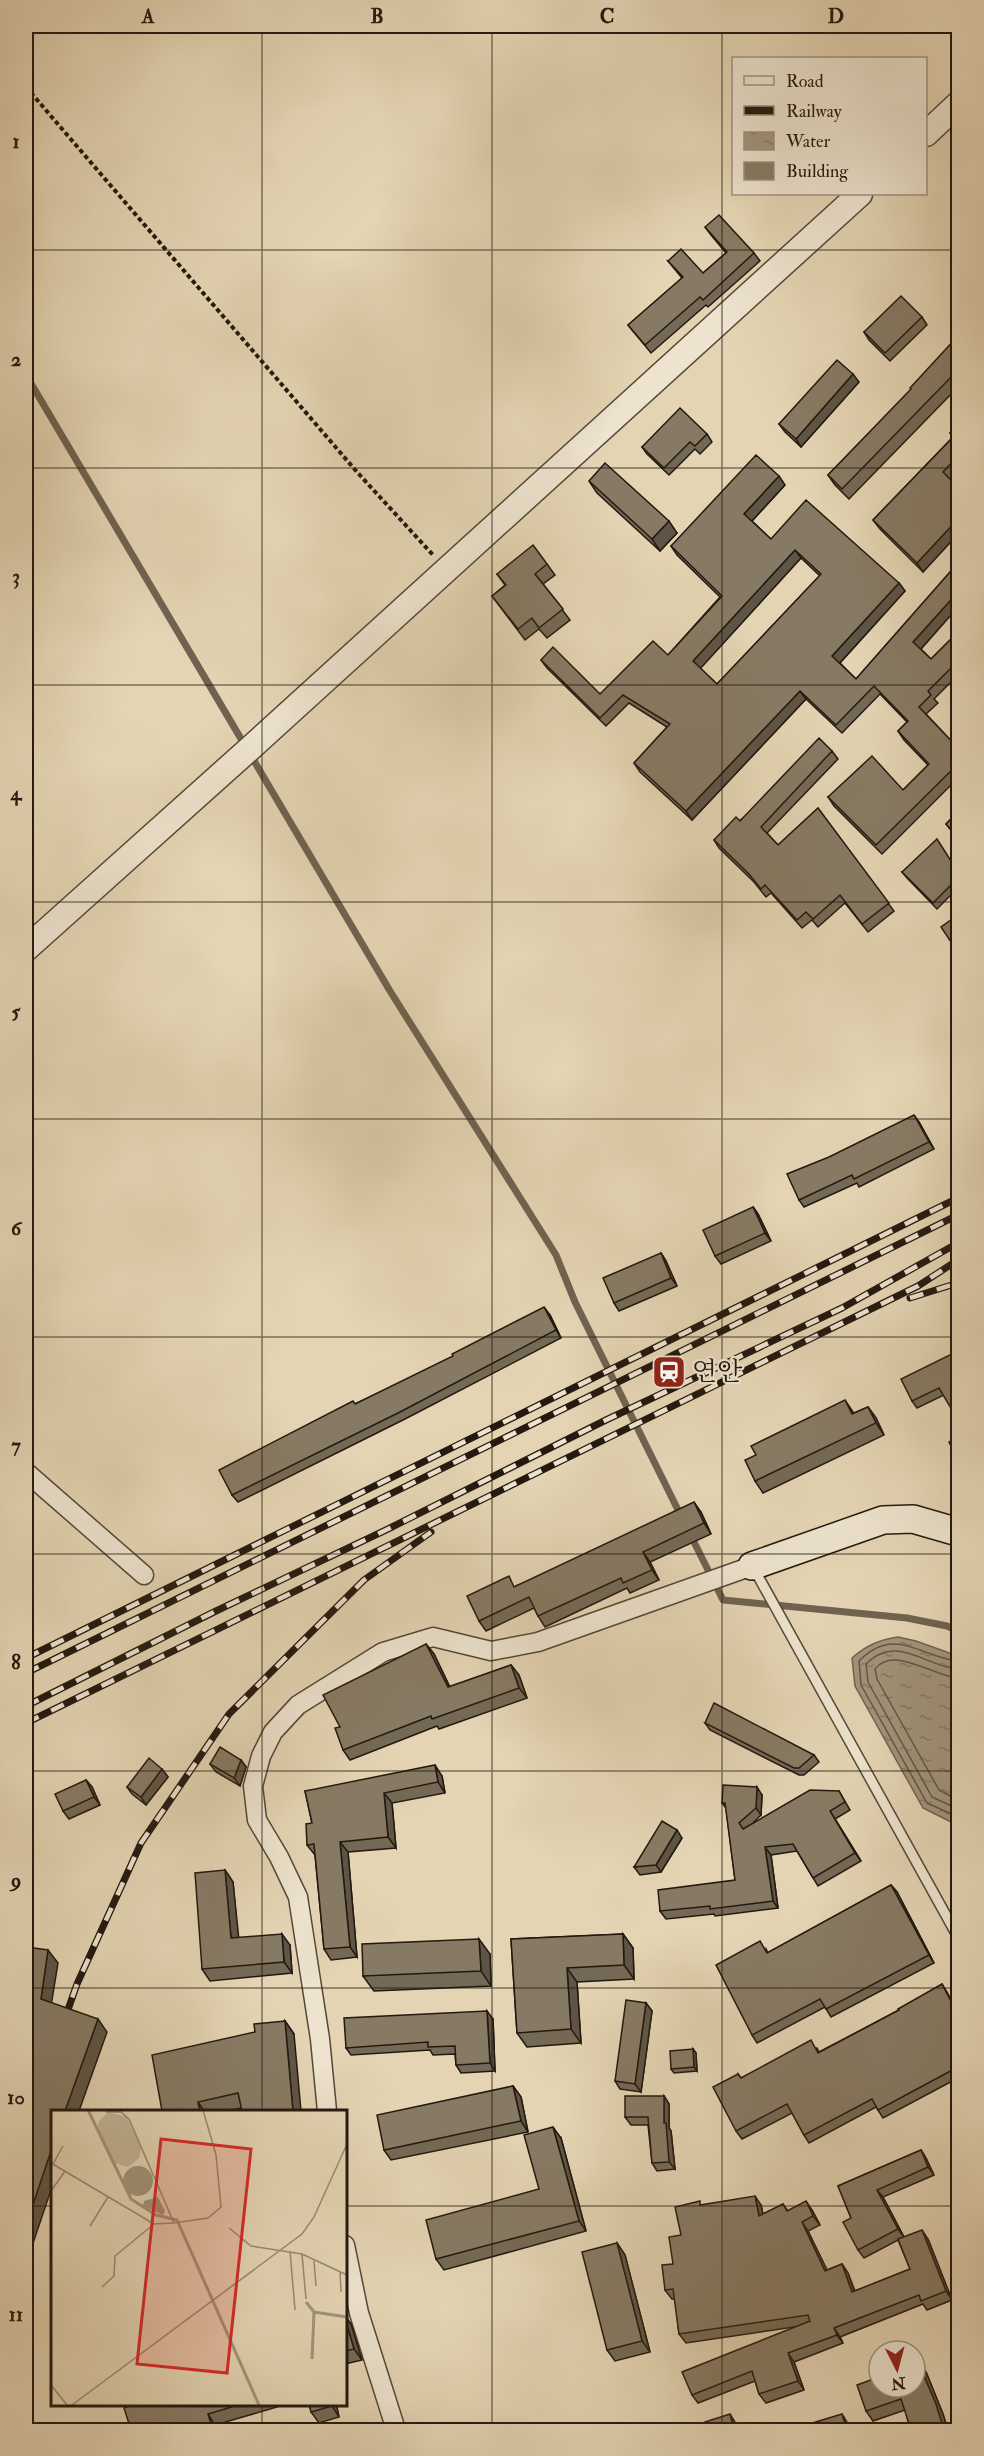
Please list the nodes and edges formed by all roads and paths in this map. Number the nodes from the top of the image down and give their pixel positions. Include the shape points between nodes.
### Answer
1 (26, 87) edge
2 (958, 104) edge
3 (927, 133) edge
4 (859, 195) edge
5 (446, 570) junction
6 (26, 949) edge
7 (26, 1472) edge
8 (958, 1532) edge
9 (752, 1566) junction
10 (144, 1575) dead end
11 (958, 1937) edge
12 (327, 2110) edge
13 (346, 2250) edge
14 (396, 2430) edge

1 - 5 path via 334,446
2 - 3 street
4 - 5 street
5 - 6 street
7 - 10 street
8 - 9 main road via 913,1519 883,1520
9 - 11 lane
9 - 12 street via 538,1642 491,1651 433,1637 400,1646 383,1652 298,1705 273,1732 253,1786 256,1820 298,1897
13 - 14 street via 359,2313

